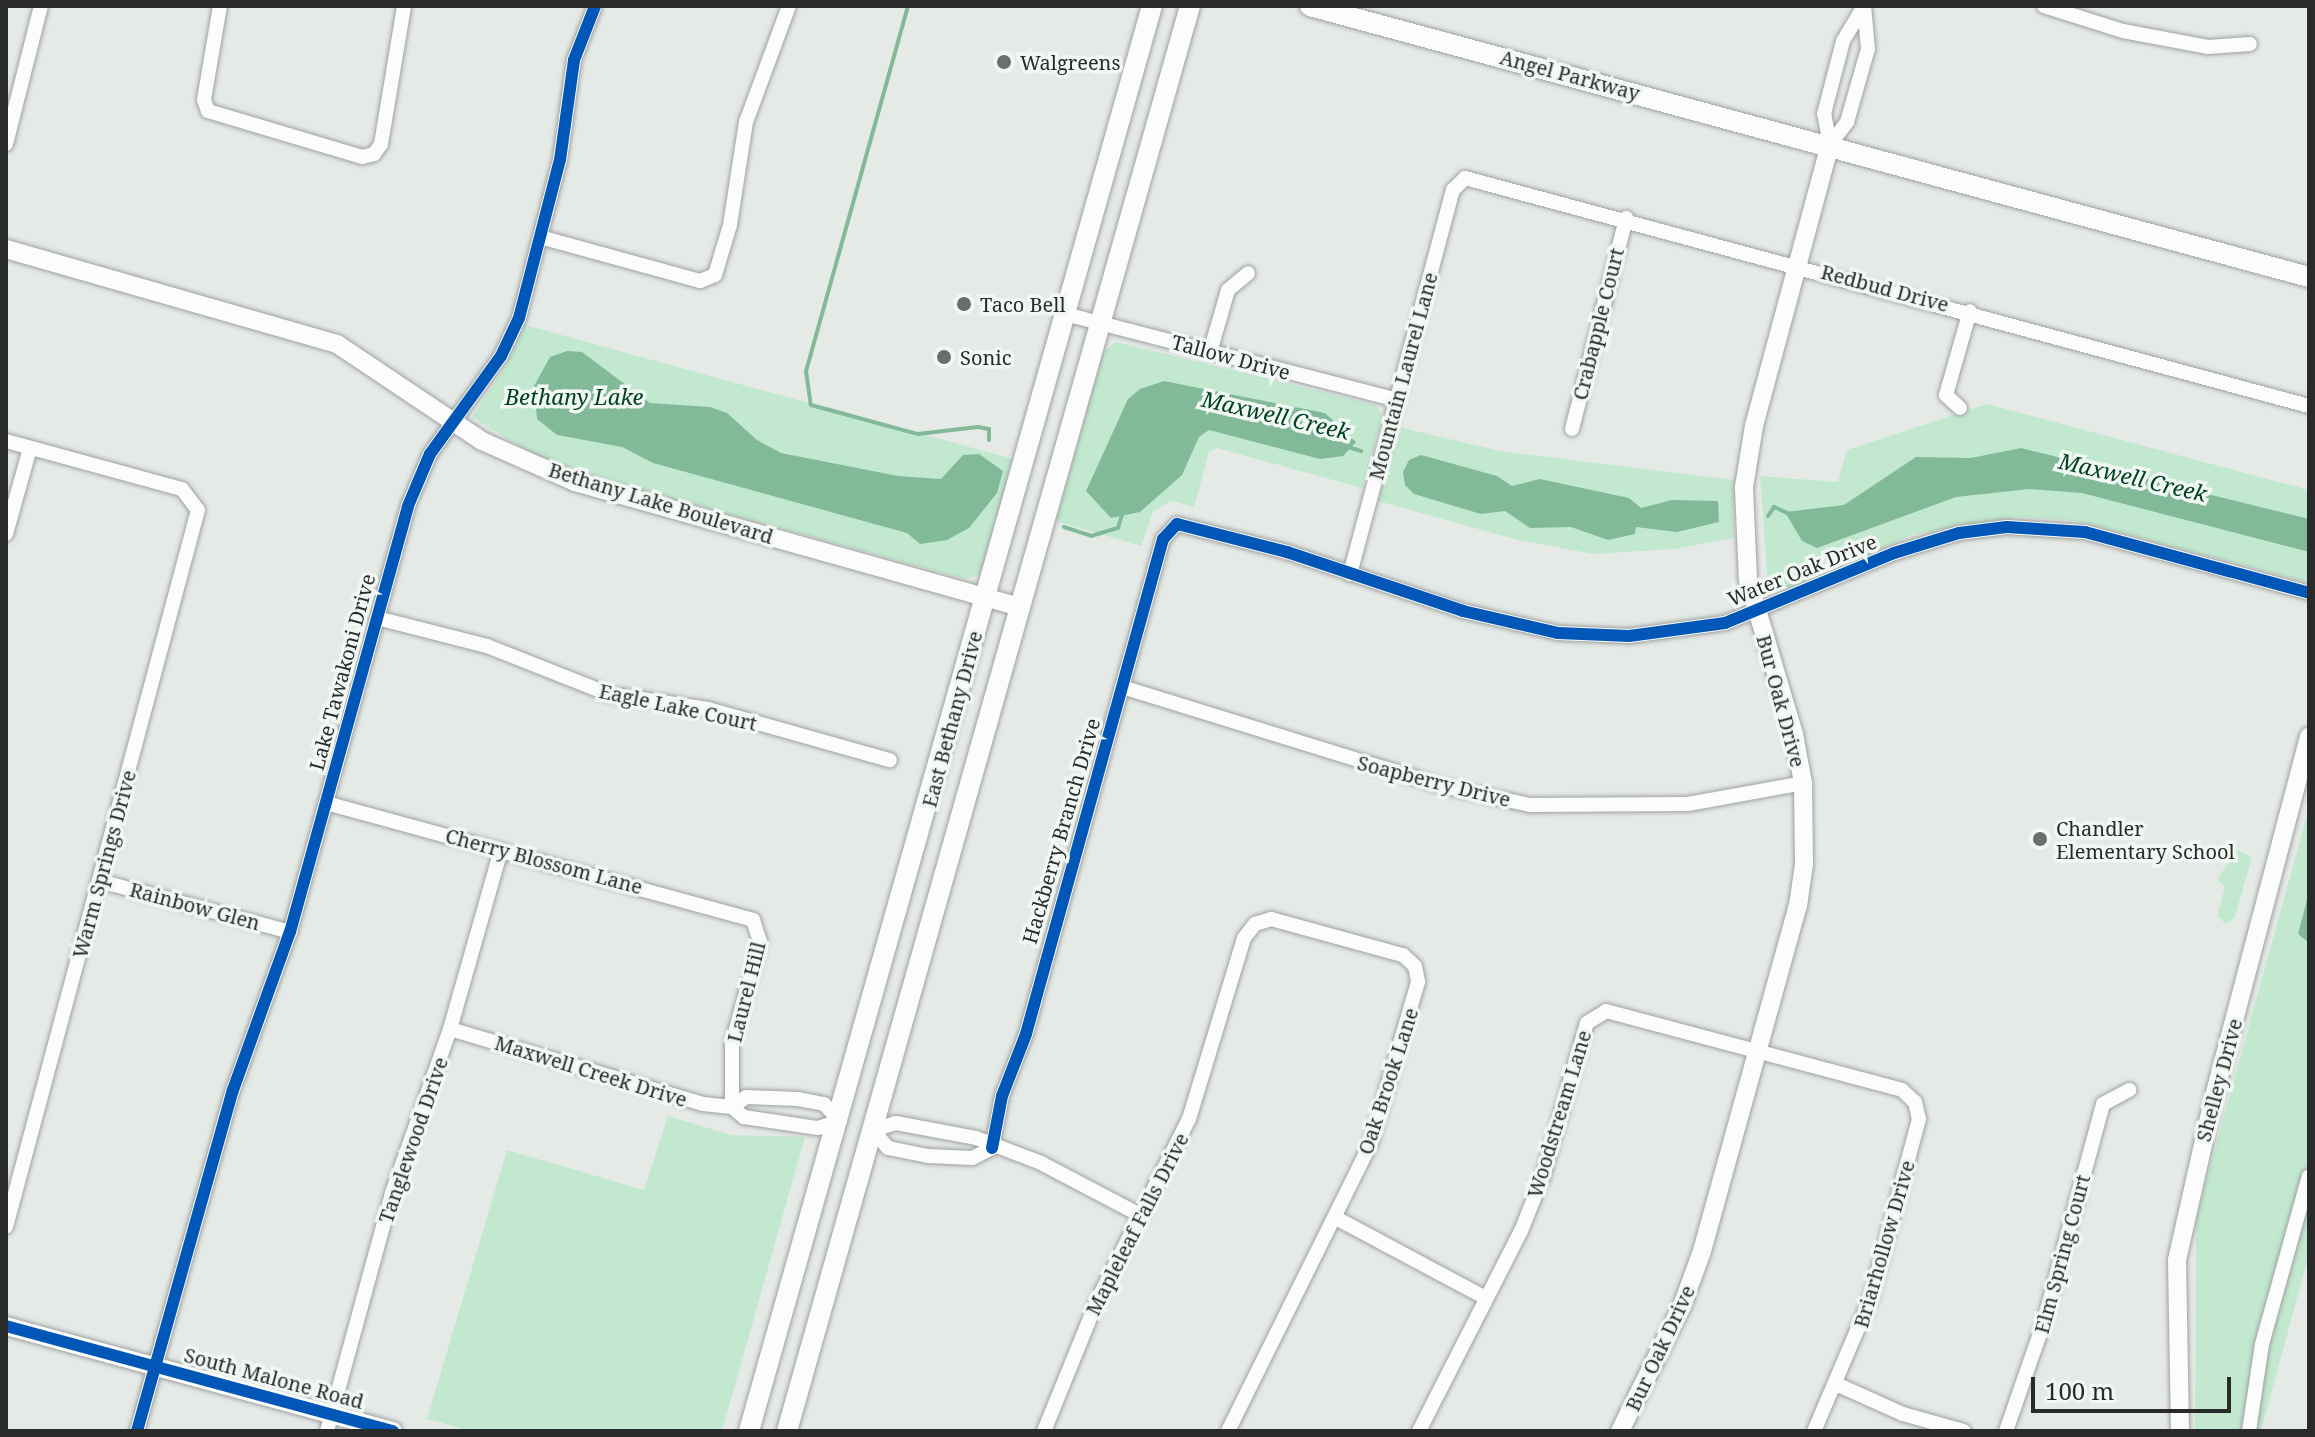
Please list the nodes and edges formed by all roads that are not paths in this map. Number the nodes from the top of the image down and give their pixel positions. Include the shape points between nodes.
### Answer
1 (41, 6) edge
2 (220, 6) edge
3 (404, 6) edge
4 (595, 6) edge
5 (789, 6) edge
6 (1152, 6) edge
7 (1190, 6) edge
8 (1310, 6) edge
9 (1864, 6) edge
10 (2044, 6) edge
11 (2250, 44) dead end
12 (6, 144) edge
13 (1830, 144) junction
14 (1460, 181) joint
15 (1626, 218) junction
16 (540, 237) junction
17 (6, 249) edge
18 (1798, 265) junction
19 (1248, 273) dead end
20 (2309, 277) edge
21 (1970, 311) junction
22 (1065, 314) junction
23 (1100, 322) junction
24 (1210, 352) junction
25 (1397, 400) junction
26 (2309, 406) edge
27 (1960, 408) dead end
28 (455, 422) junction
29 (1572, 429) dead end
30 (6, 441) edge
31 (30, 448) junction
32 (1172, 526) joint
33 (6, 534) edge
34 (1350, 574) junction
35 (2309, 593) edge
36 (986, 596) junction
37 (1020, 607) junction
38 (1757, 613) junction
39 (377, 618) junction
40 (1122, 687) junction
41 (2309, 736) edge
42 (890, 760) dead end
43 (1803, 783) junction
44 (326, 803) junction
45 (501, 850) junction
46 (100, 881) junction
47 (1255, 924) joint
48 (758, 926) joint
49 (290, 932) junction
50 (450, 1029) junction
51 (1756, 1052) junction
52 (2129, 1090) dead end
53 (1915, 1102) joint
54 (732, 1107) junction
55 (840, 1121) junction
56 (873, 1130) junction
57 (992, 1148) junction
58 (2309, 1176) edge
59 (1142, 1216) junction
60 (1336, 1218) junction
61 (6, 1227) edge
62 (1486, 1298) junction
63 (6, 1326) edge
64 (154, 1367) junction
65 (1836, 1384) junction
66 (329, 1423) edge
67 (137, 1431) edge
68 (393, 1431) edge
69 (749, 1431) edge
70 (787, 1431) edge
71 (1044, 1431) edge
72 (1228, 1431) edge
73 (1419, 1431) edge
74 (1620, 1431) edge
75 (1814, 1431) edge
76 (1964, 1431) edge
77 (2006, 1431) edge
78 (2180, 1431) edge
79 (2249, 1431) edge

1 - 12 street
2 - 3 street via 205,106 213,115 362,157 374,154 381,144
4 - 16 street, Lake Tawakoni Drive via 574,60 560,160
5 - 16 street via 748,113 730,225 715,275 700,281
6 - 22 main road, East Bethany Drive
7 - 23 main road, East Bethany Drive
8 - 13 main road, Angel Parkway
9 - 13 street via 1843,41 1824,114
9 - 13 street via 1868,49 1847,122
10 - 11 street via 2123,31 2208,47
13 - 18 street, Bur Oak Drive
13 - 20 main road, Angel Parkway
14 - 15 street, Redbud Drive via 1471,177
14 - 25 street, Mountain Laurel Lane
15 - 18 street, Redbud Drive
15 - 29 street, Crabapple Court
16 - 28 street, Lake Tawakoni Drive via 511,336
17 - 28 street, Bethany Lake Boulevard via 315,336 374,366
18 - 21 street, Redbud Drive
18 - 38 street, Bur Oak Drive via 1754,426 1746,475 1744,547
19 - 24 street via 1228,290
21 - 26 street, Redbud Drive
21 - 27 street via 1946,395
22 - 23 street, Tallow Drive
22 - 36 main road, East Bethany Drive
23 - 24 street, Tallow Drive
23 - 37 main road, East Bethany Drive
24 - 25 street, Tallow Drive
25 - 34 street, Mountain Laurel Lane
28 - 36 street, Bethany Lake Boulevard via 482,441 575,482
28 - 39 street, Lake Tawakoni Drive via 423,467
30 - 31 street
31 - 33 street
31 - 46 street, Warm Springs Drive via 182,489 195,501 197,519
32 - 34 street, Water Oak Drive via 1212,532
32 - 40 street, Hackberry Branch Drive via 1165,534
34 - 38 street, Water Oak Drive via 1463,611 1558,633 1629,636 1725,623
35 - 38 street, Water Oak Drive via 2085,532 2007,527 1959,533 1894,553
36 - 37 street, Bethany Lake Boulevard
36 - 55 main road, East Bethany Drive
37 - 56 main road, East Bethany Drive
38 - 43 street, Bur Oak Drive via 1794,734
39 - 42 street, Eagle Lake Court via 487,646 608,694 708,709
39 - 44 street, Lake Tawakoni Drive
40 - 43 street, Soapberry Drive via 1442,786 1530,805 1688,804
40 - 57 street, Hackberry Branch Drive via 1026,1034 1002,1096
41 - 78 street, Shelley Drive via 2205,1131 2177,1260
43 - 51 street, Bur Oak Drive via 1804,864 1798,906
44 - 45 street, Cherry Blossom Lane
44 - 49 street, Lake Tawakoni Drive
45 - 48 street, Cherry Blossom Lane via 747,915
45 - 50 street, Tanglewood Drive
46 - 49 street, Rainbow Glen
46 - 61 street, Warm Springs Drive
47 - 59 street, Mapleleaf Falls Drive via 1240,951 1189,1119
47 - 60 street, Oak Brook Lane via 1271,919 1403,955 1418,974 1371,1143
48 - 54 street, Laurel Hill via 760,942 732,1044
49 - 64 street, Lake Tawakoni Drive via 233,1090
50 - 54 street, Maxwell Creek Drive via 703,1104
50 - 66 street, Tanglewood Drive via 392,1193
51 - 53 street, Woodstream Lane via 1902,1090
51 - 62 street, Woodstream Lane via 1606,1011 1590,1017 1543,1176
51 - 74 street, Bur Oak Drive via 1702,1251 1682,1306
52 - 77 street, Elm Spring Court via 2103,1104 2043,1325
53 - 65 street, Briarhollow Drive via 1919,1119 1892,1223 1870,1300
54 - 55 street, Maxwell Creek Drive via 744,1117 818,1128
54 - 55 street, Maxwell Creek Drive via 746,1097 798,1099 824,1104
55 - 56 main road
55 - 69 main road, East Bethany Drive
56 - 57 street via 896,1123 976,1138
56 - 57 street via 888,1148 928,1156 972,1158
56 - 70 main road, East Bethany Drive
57 - 59 street via 1041,1163
58 - 79 street via 2262,1344
59 - 71 street, Mapleleaf Falls Drive via 1091,1314
60 - 62 street
60 - 72 street, Oak Brook Lane
62 - 73 street, Woodstream Lane
63 - 64 street, South Malone Road
64 - 66 street, South Malone Road
64 - 67 street, Lake Tawakoni Drive
65 - 75 street, Briarhollow Drive
65 - 76 street via 1903,1414
66 - 68 street, South Malone Road

